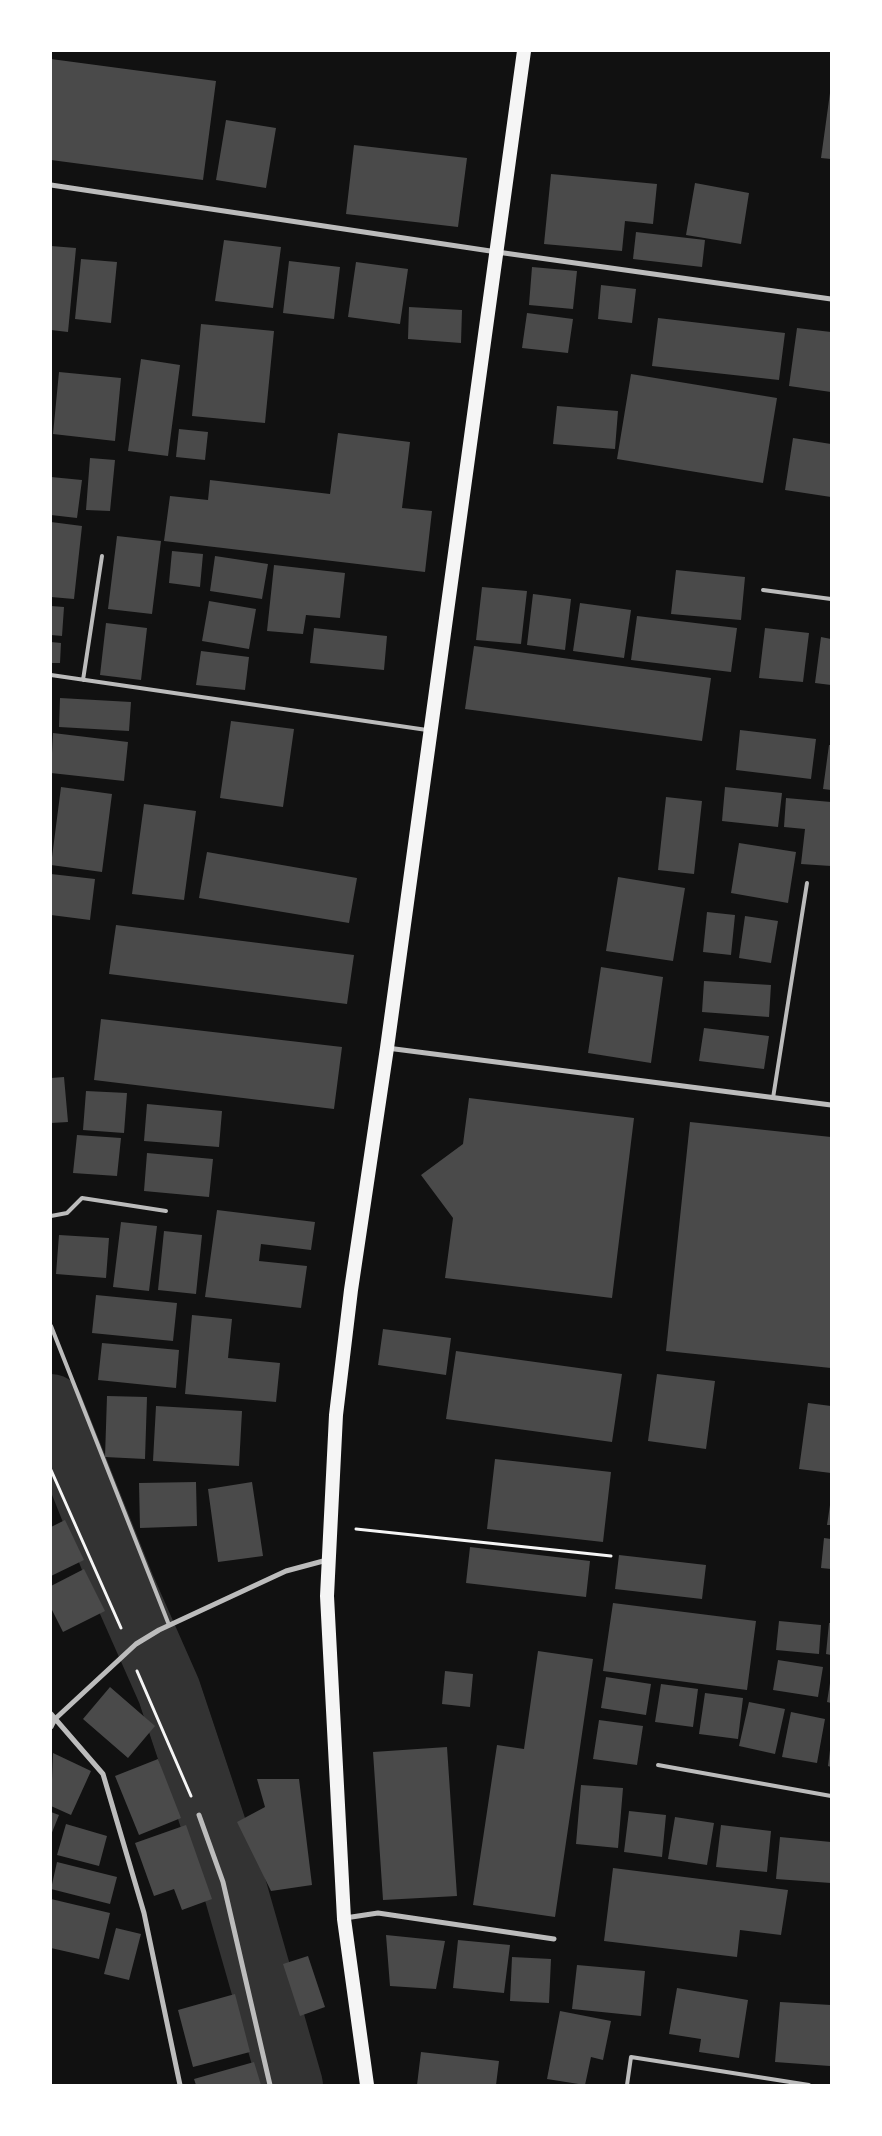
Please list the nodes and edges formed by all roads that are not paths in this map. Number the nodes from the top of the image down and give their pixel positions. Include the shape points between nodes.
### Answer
1 (524, 51) edge
2 (51, 185) edge
3 (497, 252) junction
4 (831, 299) edge
5 (102, 556) dead end
6 (763, 590) dead end
7 (831, 599) edge
8 (51, 675) edge
9 (83, 680) junction
10 (430, 730) junction
11 (807, 883) dead end
12 (387, 1048) junction
13 (773, 1098) junction
14 (831, 1105) edge
15 (166, 1211) dead end
16 (51, 1216) edge
17 (51, 1326) edge
18 (327, 1560) junction
19 (169, 1625) junction
20 (53, 1716) edge
21 (51, 1727) edge
22 (658, 1765) dead end
23 (831, 1796) edge
24 (199, 1815) road end
25 (344, 1919) junction
26 (554, 1939) dead end
27 (180, 2085) edge
28 (270, 2085) edge
29 (367, 2085) edge
30 (627, 2085) edge
31 (810, 2085) edge

1 - 3 highway
2 - 3 street
3 - 4 street
3 - 10 highway
5 - 9 lane
6 - 7 lane
8 - 9 lane
9 - 10 lane
10 - 12 highway
11 - 13 lane
12 - 13 street
12 - 18 highway via 339,1386
13 - 14 street
15 - 16 lane via 82,1198 67,1213
17 - 19 lane
18 - 19 street via 286,1571
18 - 25 highway via 326,1596
19 - 20 street via 128,1650
20 - 21 street
20 - 27 street via 103,1774 144,1914
22 - 23 lane
24 - 28 street via 223,1882
25 - 26 street via 378,1913
25 - 29 highway
30 - 31 lane via 631,2057

